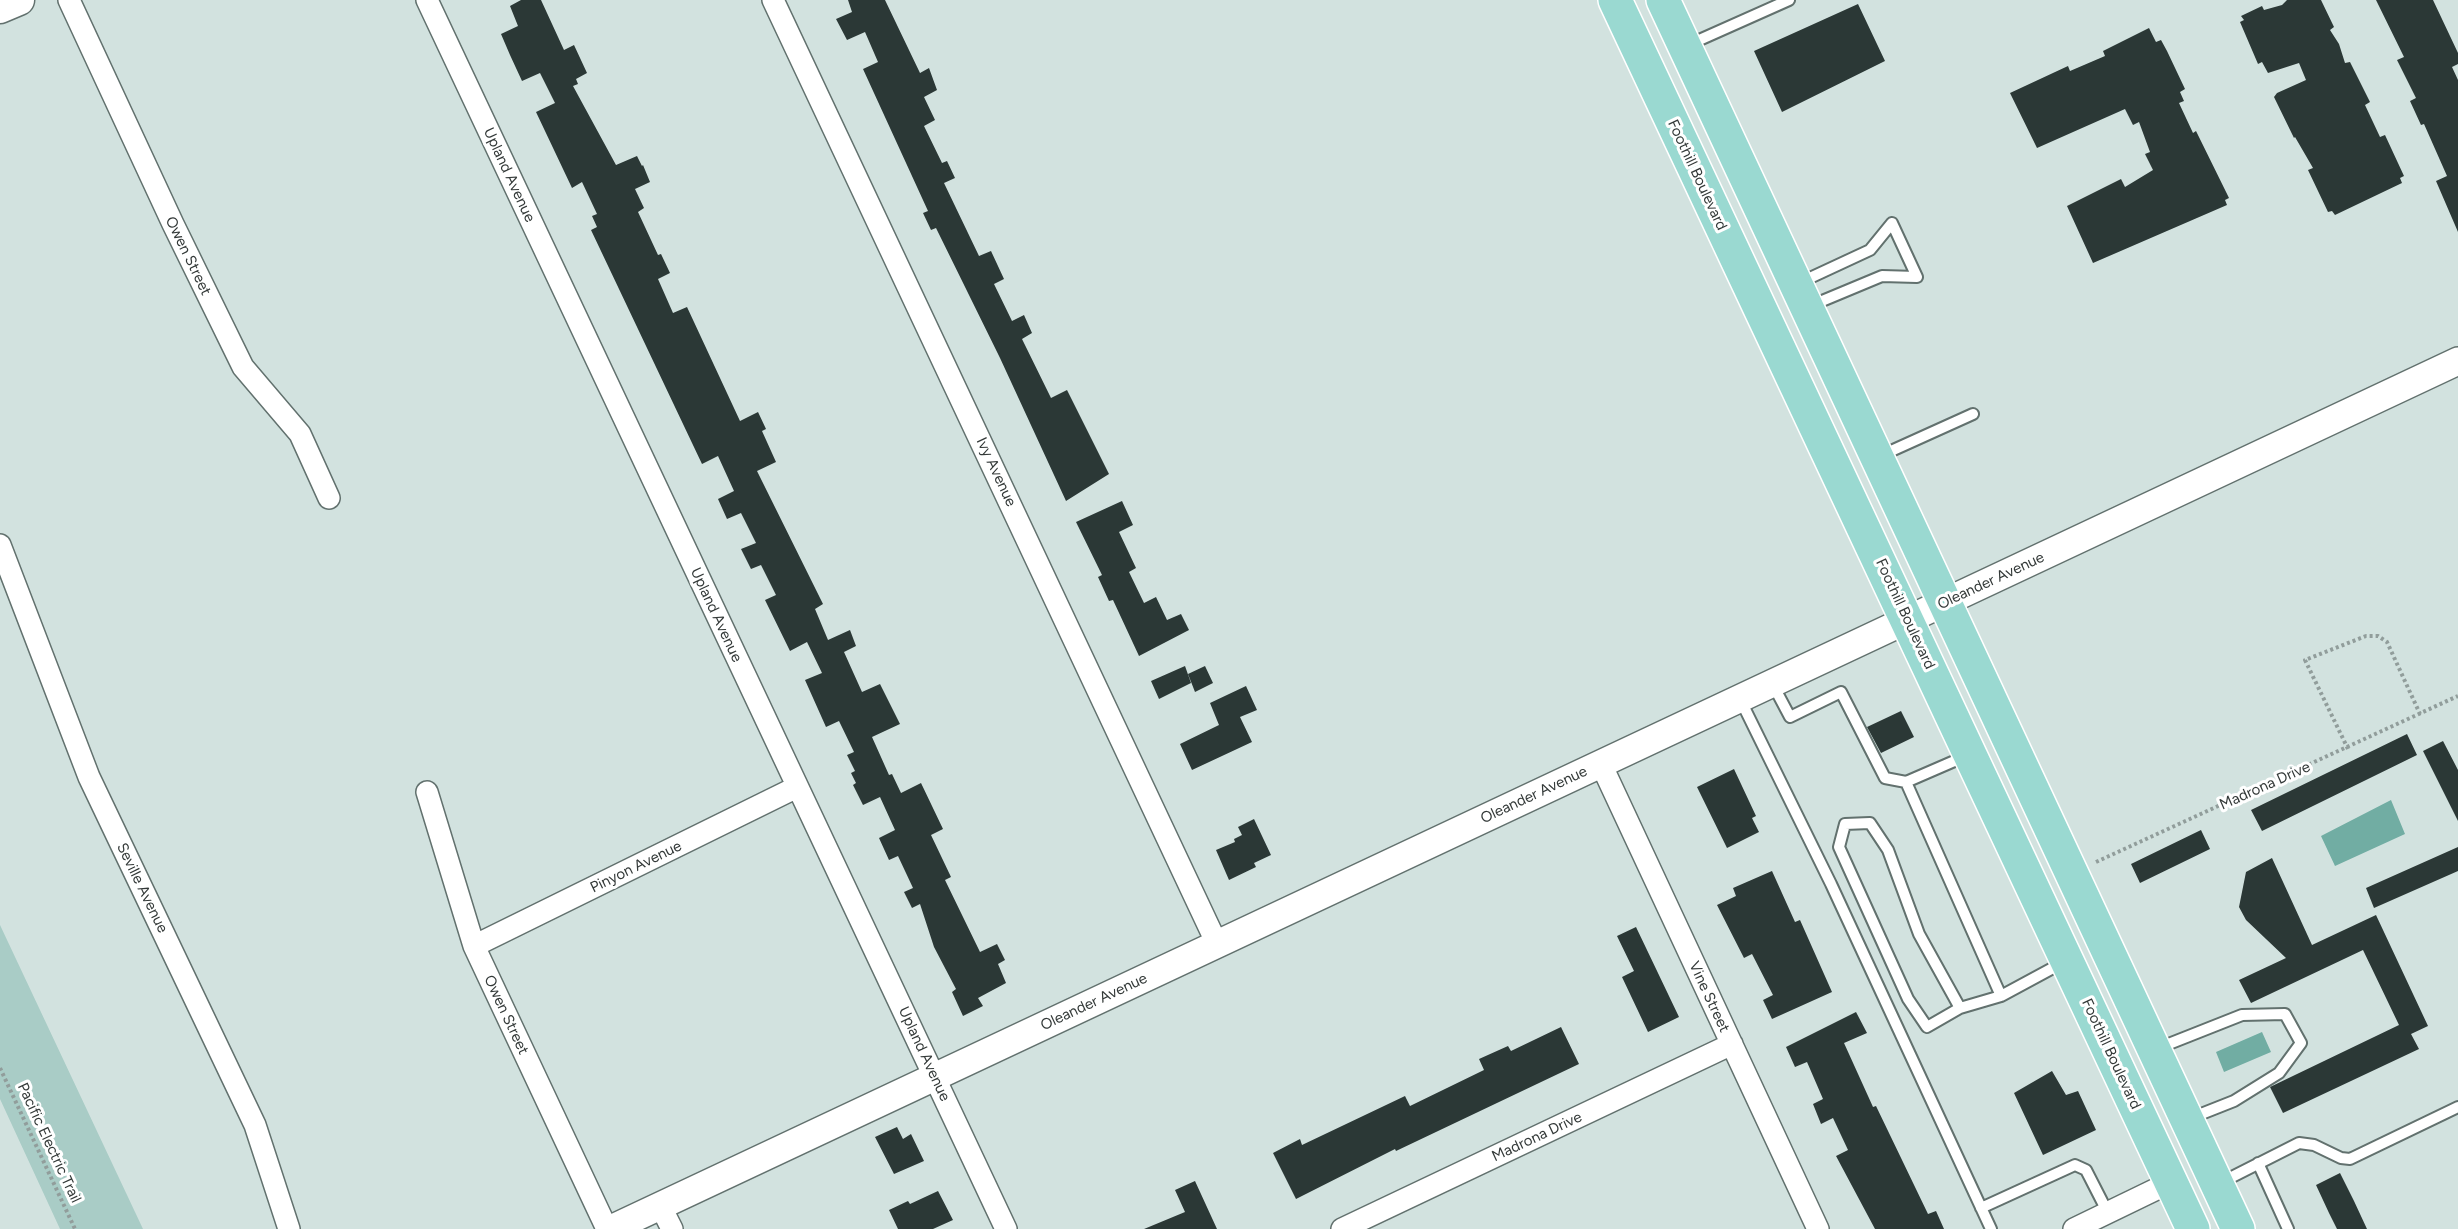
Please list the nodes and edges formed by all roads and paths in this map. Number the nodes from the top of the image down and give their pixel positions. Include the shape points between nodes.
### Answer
1 (19, 0) edge
2 (69, 0) edge
3 (427, 0) edge
4 (773, 0) edge
5 (1615, 0) edge
6 (1638, 0) edge
7 (1664, 0) edge
8 (1789, 0) edge
9 (0, 8) edge
10 (1685, 46) junction
11 (1801, 296) junction
12 (2458, 362) edge
13 (1973, 414) dead end
14 (1876, 457) junction
15 (329, 498) dead end
16 (0, 545) edge
17 (1945, 603) junction
18 (1908, 620) junction
19 (1772, 683) junction
20 (2458, 696) edge
21 (1739, 699) junction
22 (2420, 714) junction
23 (2348, 749) junction
24 (1971, 754) junction
25 (1600, 764) junction
26 (1906, 782) junction
27 (797, 788) junction
28 (427, 792) dead end
29 (2070, 874) junction
30 (1217, 944) junction
31 (474, 946) junction
32 (2067, 961) junction
33 (2001, 996) junction
34 (1960, 1008) junction
35 (1732, 1044) junction
36 (2153, 1050) junction
37 (0, 1068) edge
38 (935, 1077) junction
39 (2458, 1107) edge
40 (2186, 1119) junction
41 (2258, 1163) junction
42 (2171, 1182) junction
43 (2217, 1185) junction
44 (660, 1205) junction
45 (1981, 1208) junction
46 (2108, 1213) junction
47 (75, 1229) edge
48 (289, 1229) edge
49 (609, 1229) edge
50 (672, 1229) edge
51 (1006, 1229) edge
52 (1342, 1229) edge
53 (1818, 1229) edge
54 (1991, 1229) edge
55 (2074, 1229) edge
56 (2193, 1229) edge
57 (2238, 1229) edge
58 (2288, 1229) edge

1 - 9 main road
2 - 15 street, Owen Street via 243,367 300,434
3 - 27 street, Upland Avenue
4 - 30 street, Ivy Avenue
5 - 18 main road, Foothill Boulevard
6 - 10 main road via 1665,43
7 - 10 main road
8 - 10 lane
10 - 11 main road
11 - 11 lane via 1869,250 1892,223 1917,278 1882,276
11 - 14 main road
12 - 17 street, Oleander Avenue
13 - 14 lane
14 - 17 main road
16 - 48 street, Seville Avenue via 89,777 255,1125
17 - 18 street, Oleander Avenue
17 - 29 main road
18 - 19 street, Oleander Avenue
18 - 24 main road, Foothill Boulevard
19 - 21 street, Oleander Avenue
19 - 26 lane via 1790,717 1841,692 1886,778
20 - 22 path, Madrona Drive
21 - 25 street, Oleander Avenue
21 - 45 lane via 1831,884
22 - 23 path, Madrona Drive
22 - 23 path via 2387,642 2378,636 2366,636 2305,660
23 - 29 path, Madrona Drive
24 - 26 lane
24 - 32 main road, Foothill Boulevard
25 - 30 street, Oleander Avenue
25 - 35 street, Vine Street
26 - 33 lane
27 - 31 street, Pinyon Avenue
27 - 38 street, Upland Avenue
28 - 31 street, Owen Street
29 - 36 main road
30 - 38 street, Oleander Avenue
31 - 49 street, Owen Street
32 - 33 lane
32 - 42 main road, Foothill Boulevard
33 - 34 lane
34 - 34 lane via 1919,934 1888,850 1870,823 1845,824 1839,847 1908,999 1926,1027
35 - 52 street, Madrona Drive
35 - 53 street, Vine Street
36 - 40 main road
36 - 40 lane via 2242,1015 2285,1014 2301,1043 2279,1073 2234,1101
37 - 47 path, Pacific Electric Trail
38 - 44 street, Oleander Avenue
38 - 51 street, Upland Avenue
39 - 41 lane via 2350,1159 2299,1143
40 - 43 main road
41 - 43 lane
41 - 58 lane
42 - 46 street
42 - 56 main road, Foothill Boulevard
43 - 57 main road
44 - 49 street, Oleander Avenue
44 - 50 street
45 - 46 lane via 2075,1165 2086,1170
45 - 54 lane
46 - 55 street

